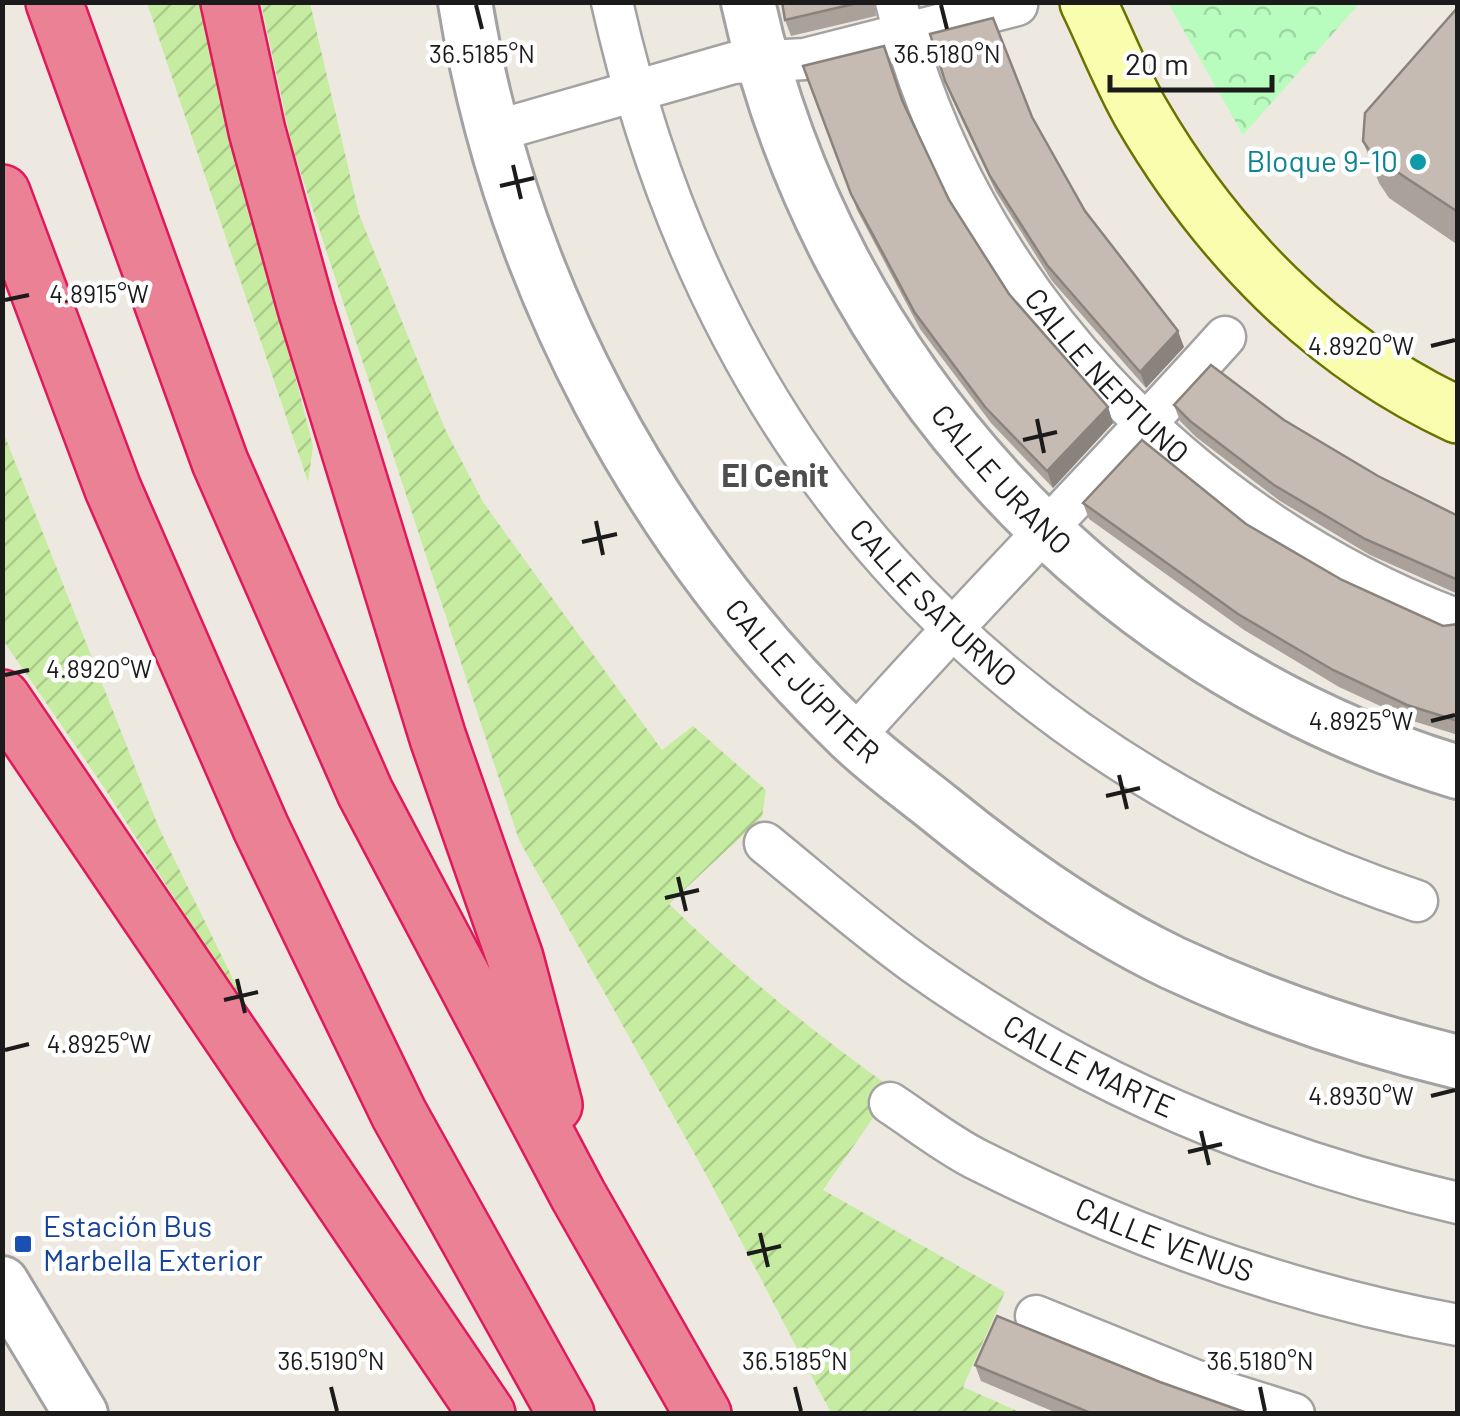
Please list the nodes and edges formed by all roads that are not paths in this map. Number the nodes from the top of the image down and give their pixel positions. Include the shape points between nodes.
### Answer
1 (54, 2) edge
2 (229, 2) edge
3 (465, 2) edge
4 (612, 2) edge
5 (748, 2) edge
6 (1088, 2) edge
7 (1017, 5) dead end
8 (900, 17) edge
9 (761, 62) junction
10 (632, 92) junction
11 (492, 132) junction
12 (2, 193) edge
13 (1224, 337) dead end
14 (1458, 415) edge
15 (1146, 424) junction
16 (1045, 533) junction
17 (1458, 620) edge
18 (951, 627) junction
19 (2, 698) edge
20 (853, 738) junction
21 (1458, 772) edge
22 (765, 843) dead end
23 (1417, 901) dead end
24 (1458, 1062) edge
25 (890, 1103) dead end
26 (578, 1195) junction
27 (1458, 1203) edge
28 (2, 1283) edge
29 (1036, 1316) dead end
30 (1458, 1325) edge
31 (82, 1414) edge
32 (486, 1414) edge
33 (566, 1414) edge
34 (703, 1414) edge
35 (1294, 1414) edge

1 - 26 highway via 228,480 364,792
2 - 26 highway via 311,326 432,720 515,958
3 - 11 street, CALLE JÚPITER
4 - 10 street, CALLE SATURNO
5 - 9 street, CALLE URANO
6 - 14 main road via 1140,112 1208,212 1270,286 1342,348
7 - 8 street
8 - 9 street via 805,59
8 - 15 street, CALLE NEPTUNO via 935,118 1013,265 1058,330
9 - 10 street via 733,63
9 - 16 street, CALLE URANO via 820,216 880,328 960,440
10 - 11 street
10 - 18 street, CALLE SATURNO via 699,274 783,426 888,564
11 - 20 street, CALLE JÚPITER via 552,301 636,467 742,616
12 - 33 highway via 113,489 261,828 399,1114
13 - 15 street
15 - 16 street
15 - 17 street, CALLE NEPTUNO via 1306,547
16 - 18 street
16 - 21 street, CALLE URANO via 1140,612 1234,673 1367,739
18 - 20 street
18 - 23 street, CALLE SATURNO via 1106,753 1199,810 1283,852
19 - 32 highway
20 - 24 street, CALLE JÚPITER via 983,844 1172,962 1318,1024
22 - 27 street, CALLE MARTE via 913,962 1060,1054 1157,1103 1315,1168
25 - 30 street, CALLE VENUS via 977,1160 1194,1252 1311,1293
26 - 34 highway
28 - 31 street
29 - 35 street

